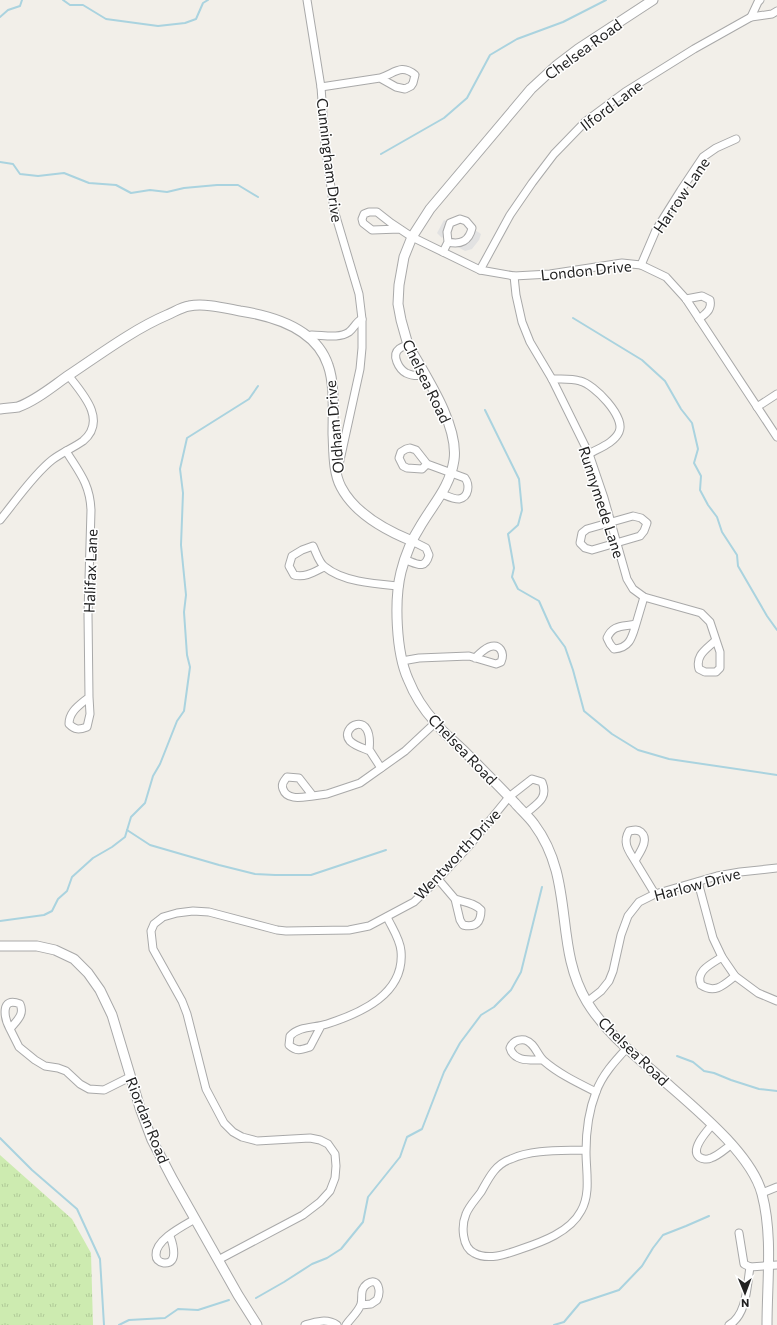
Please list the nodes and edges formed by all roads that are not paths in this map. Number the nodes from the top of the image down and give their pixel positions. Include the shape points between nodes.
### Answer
1 (307, 0) edge
2 (653, 0) edge
3 (760, 0) edge
4 (777, 12) edge
5 (751, 17) junction
6 (380, 78) dead end
7 (321, 87) junction
8 (736, 139) dead end
9 (400, 229) junction
10 (412, 237) junction
11 (448, 242) dead end
12 (443, 252) junction
13 (641, 265) junction
14 (480, 270) junction
15 (514, 276) junction
16 (686, 299) junction
17 (362, 318) junction
18 (699, 319) junction
19 (307, 336) junction
20 (408, 345) junction
21 (68, 375) junction
22 (425, 375) junction
23 (552, 379) junction
24 (777, 394) edge
25 (757, 407) junction
26 (0, 409) edge
27 (777, 437) edge
28 (66, 451) junction
29 (589, 454) junction
30 (427, 464) dead end
31 (450, 472) junction
32 (337, 476) junction
33 (442, 494) junction
34 (0, 520) edge
35 (610, 522) junction
36 (412, 541) junction
37 (616, 542) junction
38 (406, 560) junction
39 (324, 567) junction
40 (399, 586) junction
41 (644, 597) junction
42 (636, 624) dead end
43 (716, 640) dead end
44 (475, 658) dead end
45 (402, 661) junction
46 (89, 698) dead end
47 (435, 723) junction
48 (370, 751) dead end
49 (381, 768) junction
50 (313, 796) dead end
51 (509, 797) junction
52 (524, 814) junction
53 (635, 861) dead end
54 (777, 868) edge
55 (438, 880) junction
56 (698, 882) junction
57 (654, 894) junction
58 (455, 899) dead end
59 (386, 917) junction
60 (0, 946) edge
61 (722, 957) junction
62 (735, 976) junction
63 (777, 1000) edge
64 (586, 1002) junction
65 (321, 1026) junction
66 (10, 1029) dead end
67 (627, 1048) junction
68 (542, 1060) dead end
69 (130, 1077) junction
70 (596, 1092) junction
71 (712, 1125) junction
72 (732, 1144) junction
73 (586, 1150) junction
74 (777, 1188) edge
75 (762, 1193) junction
76 (195, 1219) junction
77 (739, 1233) dead end
78 (170, 1236) dead end
79 (218, 1260) junction
80 (772, 1265) edge
81 (750, 1267) junction
82 (361, 1305) dead end
83 (257, 1325) edge
84 (305, 1325) edge
85 (337, 1325) edge
86 (346, 1325) edge
87 (729, 1325) edge
88 (767, 1325) edge

1 - 7 street, Cunningham Drive
2 - 10 street, Chelsea Road via 578,49 531,89 430,209
3 - 5 street
4 - 5 street, Ilford Lane
5 - 14 street, Ilford Lane via 625,92 586,122 554,154 532,183
6 - 7 street
7 - 17 street, Cunningham Drive via 334,210 359,294
8 - 13 street, Harrow Lane via 704,157 656,230
9 - 9 street, London Drive via 372,230 362,219 364,214 377,212
9 - 10 street, London Drive
10 - 12 street, London Drive
10 - 20 street, Chelsea Road via 404,257 398,304
11 - 12 street
12 - 14 street, London Drive
13 - 15 street, London Drive via 622,263 550,274
13 - 16 street, London Drive via 666,277
14 - 15 street, London Drive
15 - 23 street, Runnymede Lane via 522,322 530,342
16 - 18 street, London Drive
16 - 18 street via 702,296 710,300 710,310
17 - 19 street via 341,336
17 - 32 street, Cunningham Drive via 360,369
18 - 25 street, London Drive
19 - 21 street, Oldham Drive via 286,323 242,311 199,305 188,306 149,323
19 - 32 street, Oldham Drive via 320,350 328,365 333,396
20 - 22 street, Chelsea Road
20 - 22 street via 398,350 396,362 407,373
21 - 26 street, Oldham Drive via 25,404
21 - 28 street via 88,401 93,419 92,430 84,440
22 - 31 street, Chelsea Road via 452,432 454,458
23 - 29 street, Runnymede Lane
23 - 29 street via 582,381 605,398 618,418 619,432 610,443
24 - 25 street
25 - 27 street, London Drive
28 - 34 street via 51,461 33,479
28 - 46 street, Halifax Lane via 86,484 91,499
29 - 35 street, Runnymede Lane
30 - 31 street
31 - 33 street, Chelsea Road
31 - 33 street via 465,478 469,487 463,497 455,498
32 - 36 street, Oldham Drive via 351,502 372,520 394,534
33 - 36 street, Chelsea Road
35 - 37 street, Runnymede Lane
35 - 37 street via 633,516 647,523 640,536
35 - 37 street via 587,529 582,533 580,543 592,550
36 - 38 street, Chelsea Road
36 - 38 street via 426,548 428,559 423,565
37 - 41 street, Runnymede Lane via 627,579 633,589
38 - 40 street, Chelsea Road
39 - 39 street via 299,576 294,575 289,566 292,556 313,546
39 - 40 street via 362,583
40 - 45 street, Chelsea Road via 398,636
41 - 42 street
41 - 43 street, Runnymede Lane via 701,613 710,622
44 - 45 street via 419,658
45 - 47 street, Chelsea Road via 416,696
47 - 49 street via 405,751
47 - 51 street, Chelsea Road
48 - 49 street
49 - 50 street via 360,783
51 - 52 street, Chelsea Road
51 - 52 street, Wentworth Drive via 532,780 542,782 545,790 543,799
51 - 55 street, Wentworth Drive
52 - 64 street, Chelsea Road via 546,841 554,859 560,882 570,962
53 - 57 street
54 - 56 street, Harlow Drive via 716,876
55 - 58 street
55 - 59 street, Wentworth Drive via 414,902
56 - 57 street, Harlow Drive
56 - 61 street via 713,938
57 - 64 street, Harlow Drive via 639,902 628,916 609,981
59 - 65 street via 401,951 400,967 392,986 366,1009
59 - 79 street, Wentworth Drive via 368,926 349,930 296,932 277,930 209,912 193,911 163,917 154,924 151,931 153,949 182,1001 206,1088 224,1123 242,1138 257,1141 310,1138 328,1144 335,1154 335,1178 330,1191 320,1202 303,1215
60 - 69 street, Riordan Road via 37,946 55,950 74,959 88,973 112,1015
61 - 62 street
61 - 62 street via 702,970 701,986 710,989 720,988
62 - 63 street via 758,993
64 - 67 street, Chelsea Road via 600,1022
65 - 65 street via 294,1032 290,1036 290,1045 300,1051 310,1047
66 - 69 street via 19,1047 34,1060 45,1066 66,1071 89,1089 104,1090
67 - 70 street via 612,1064
67 - 71 street, Chelsea Road
68 - 70 street
69 - 76 street, Riordan Road via 152,1140
70 - 73 street via 589,1120
71 - 72 street, Chelsea Road
71 - 72 street via 696,1148 699,1157 711,1158
72 - 75 street, Chelsea Road via 753,1174
73 - 73 street via 585,1204 581,1213 566,1228 525,1248 493,1256 477,1254 467,1248 464,1230 466,1214 494,1172 504,1162 526,1154
74 - 75 street
75 - 80 street, Chelsea Road
76 - 78 street
76 - 79 street, Riordan Road
77 - 81 street via 744,1264
79 - 83 street, Riordan Road
80 - 81 street
80 - 88 street, Chelsea Road
81 - 87 street via 743,1306 736,1320
82 - 86 street
84 - 85 street via 319,1321 333,1322

